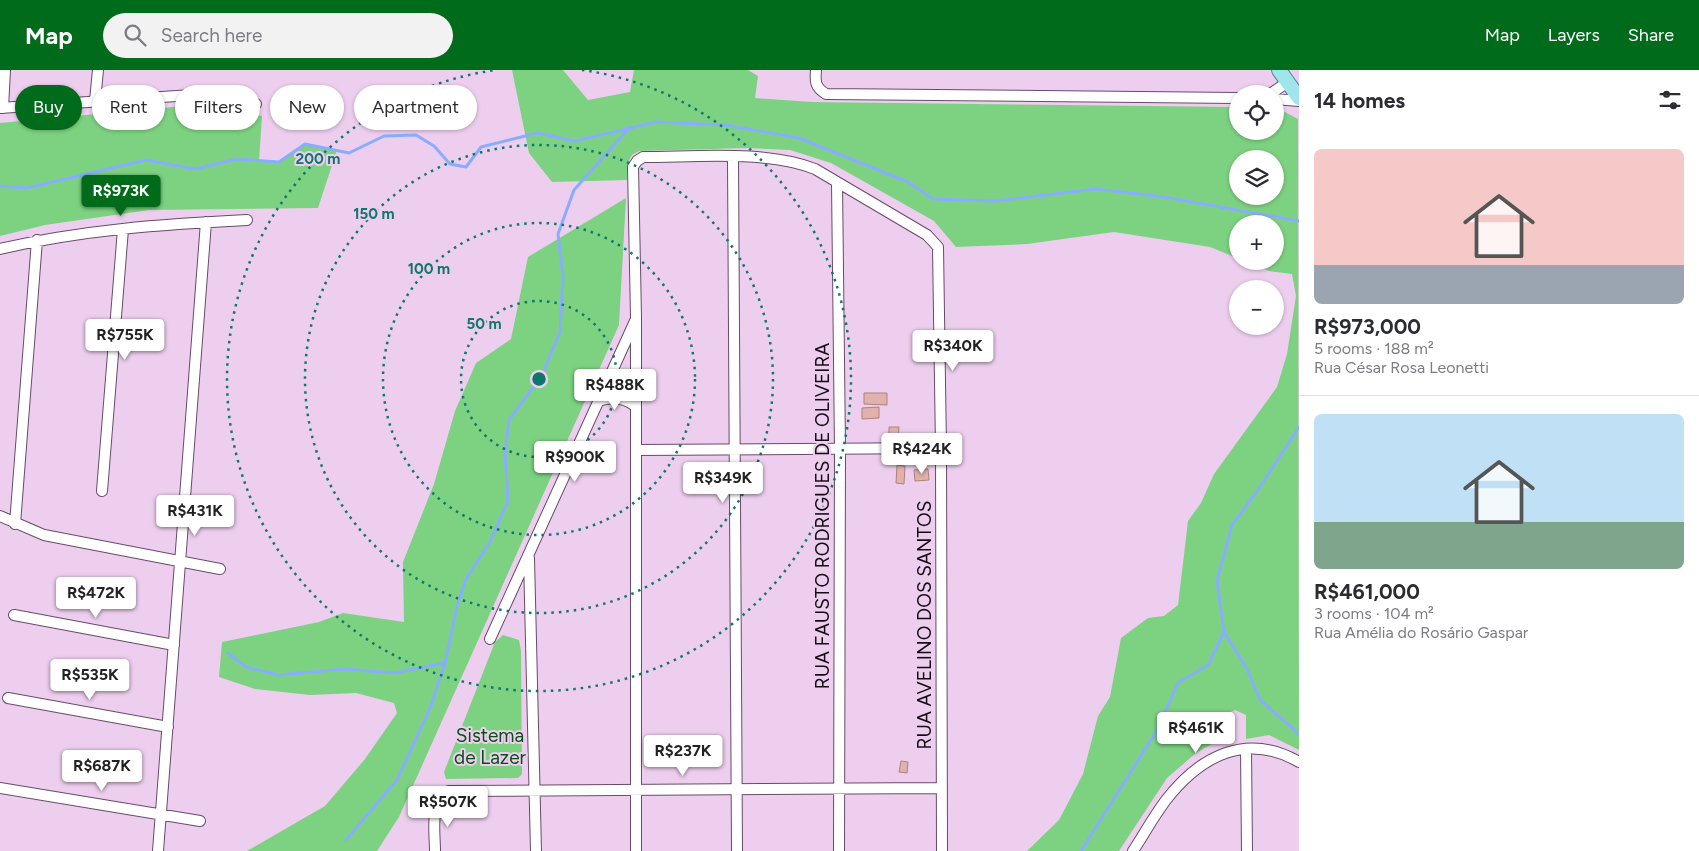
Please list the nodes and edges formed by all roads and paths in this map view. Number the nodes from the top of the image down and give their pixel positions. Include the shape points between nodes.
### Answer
1 (5, 70) edge
2 (98, 70) edge
3 (816, 70) edge
4 (1279, 70) edge
5 (1288, 82) junction
6 (97, 85) edge
7 (1284, 85) edge
8 (1229, 98) edge
9 (1284, 99) edge
10 (1299, 99) edge
11 (92, 101) edge
12 (1, 108) edge
13 (733, 158) junction
14 (837, 182) junction
15 (247, 220) dead end
16 (206, 222) junction
17 (123, 229) junction
18 (38, 240) junction
19 (0, 249) edge
20 (636, 317) junction
21 (598, 401) junction
22 (635, 406) junction
23 (941, 448) junction
24 (840, 449) junction
25 (636, 450) junction
26 (736, 450) junction
27 (102, 491) dead end
28 (0, 516) edge
29 (15, 524) junction
30 (529, 555) junction
31 (180, 561) junction
32 (220, 569) dead end
33 (14, 615) dead end
34 (490, 639) dead end
35 (174, 645) junction
36 (8, 698) dead end
37 (168, 727) junction
38 (1246, 749) junction
39 (1299, 762) edge
40 (0, 788) edge
41 (942, 788) junction
42 (536, 789) junction
43 (737, 789) junction
44 (839, 789) junction
45 (636, 790) junction
46 (161, 814) junction
47 (200, 821) dead end
48 (1142, 838) junction
49 (158, 851) edge
50 (435, 851) edge
51 (536, 851) edge
52 (636, 851) edge
53 (737, 851) edge
54 (839, 851) edge
55 (942, 851) edge
56 (1133, 851) edge
57 (1142, 851) edge
58 (1247, 851) edge

1 - 12 street
2 - 6 street
3 - 8 street via 815,81 826,94
4 - 5 main road
5 - 7 street
5 - 10 main road
9 - 10 street
11 - 12 street
13 - 14 street, RUA AVELINO DOS SANTOS via 774,157 797,162
13 - 20 street, RUA AVELINO DOS SANTOS via 643,157 633,167
13 - 26 street
14 - 23 street, RUA AVELINO DOS SANTOS via 928,235 938,247
14 - 24 street, RUA FAUSTO RODRIGUES DE OLIVEIRA
15 - 16 street
16 - 17 street
16 - 31 street
17 - 18 street
17 - 27 street
18 - 19 street
18 - 29 street
20 - 21 street
20 - 22 street
21 - 22 street via 619,398
21 - 30 street
22 - 25 street
23 - 24 street
23 - 41 street, RUA AVELINO DOS SANTOS
24 - 26 street
24 - 44 street, RUA FAUSTO RODRIGUES DE OLIVEIRA
25 - 26 street
25 - 45 street
26 - 43 street
28 - 29 street
29 - 31 street via 44,535
30 - 34 street
30 - 42 street
31 - 32 street
31 - 35 street
33 - 35 street
35 - 37 street
36 - 37 street
37 - 46 street
38 - 39 street via 1272,751
38 - 48 street via 1222,754 1189,775 1165,801
38 - 58 street
40 - 46 street
41 - 44 street
41 - 55 street, RUA AVELINO DOS SANTOS
42 - 45 street
42 - 50 street via 449,791 435,812
42 - 51 street
43 - 44 street
43 - 45 street
43 - 53 street
44 - 54 street, RUA FAUSTO RODRIGUES DE OLIVEIRA
45 - 52 street
46 - 47 street
46 - 49 street
48 - 56 street
48 - 57 street

